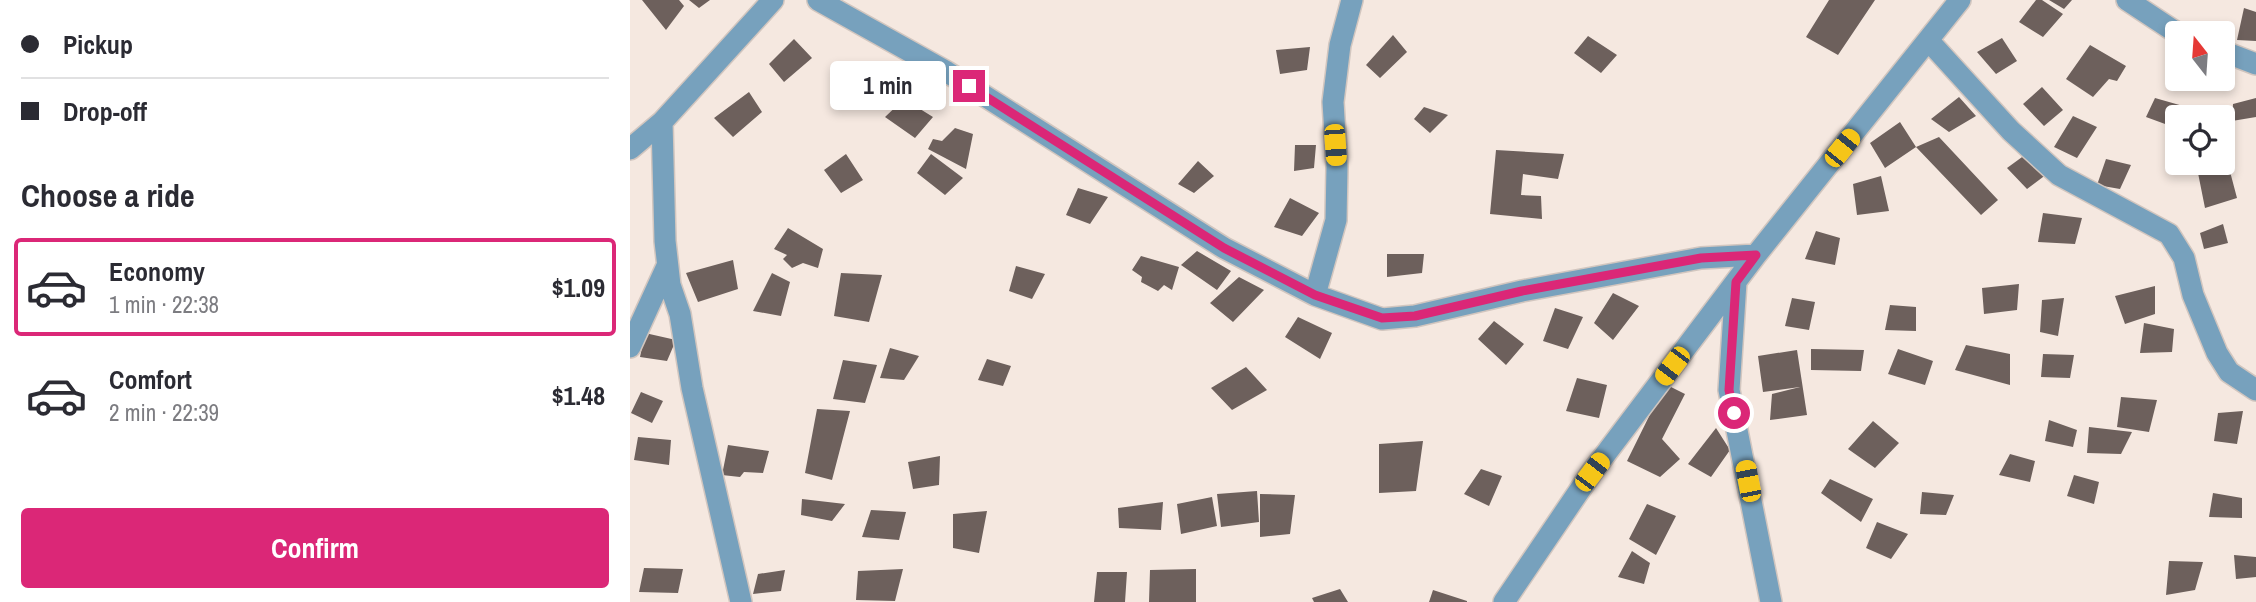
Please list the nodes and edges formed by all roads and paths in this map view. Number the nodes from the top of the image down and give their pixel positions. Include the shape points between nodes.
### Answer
1 (773, 0) edge
2 (818, 0) edge
3 (1352, 0) edge
4 (1960, 0) edge
5 (2127, 0) edge
6 (2165, 25) edge
7 (1928, 40) junction
8 (2235, 56) edge
9 (2256, 64) edge
10 (663, 122) junction
11 (630, 149) edge
12 (1756, 255) junction
13 (668, 264) junction
14 (1736, 282) junction
15 (1315, 295) junction
16 (630, 347) edge
17 (2256, 390) edge
18 (741, 602) edge
19 (1504, 602) edge
20 (1771, 602) edge

1 - 10 street
2 - 15 street via 947,72 1224,248
3 - 15 street via 1340,45 1333,102 1336,220
4 - 7 street
5 - 6 street
7 - 12 street
7 - 17 street via 2011,131 2059,175 2169,234 2184,258 2217,353 2229,372
8 - 9 street
10 - 11 street
10 - 13 street
12 - 14 street
12 - 15 street via 1701,258 1415,316 1382,318
13 - 16 street
13 - 18 street
14 - 19 street via 1592,472
14 - 20 street via 1729,390

